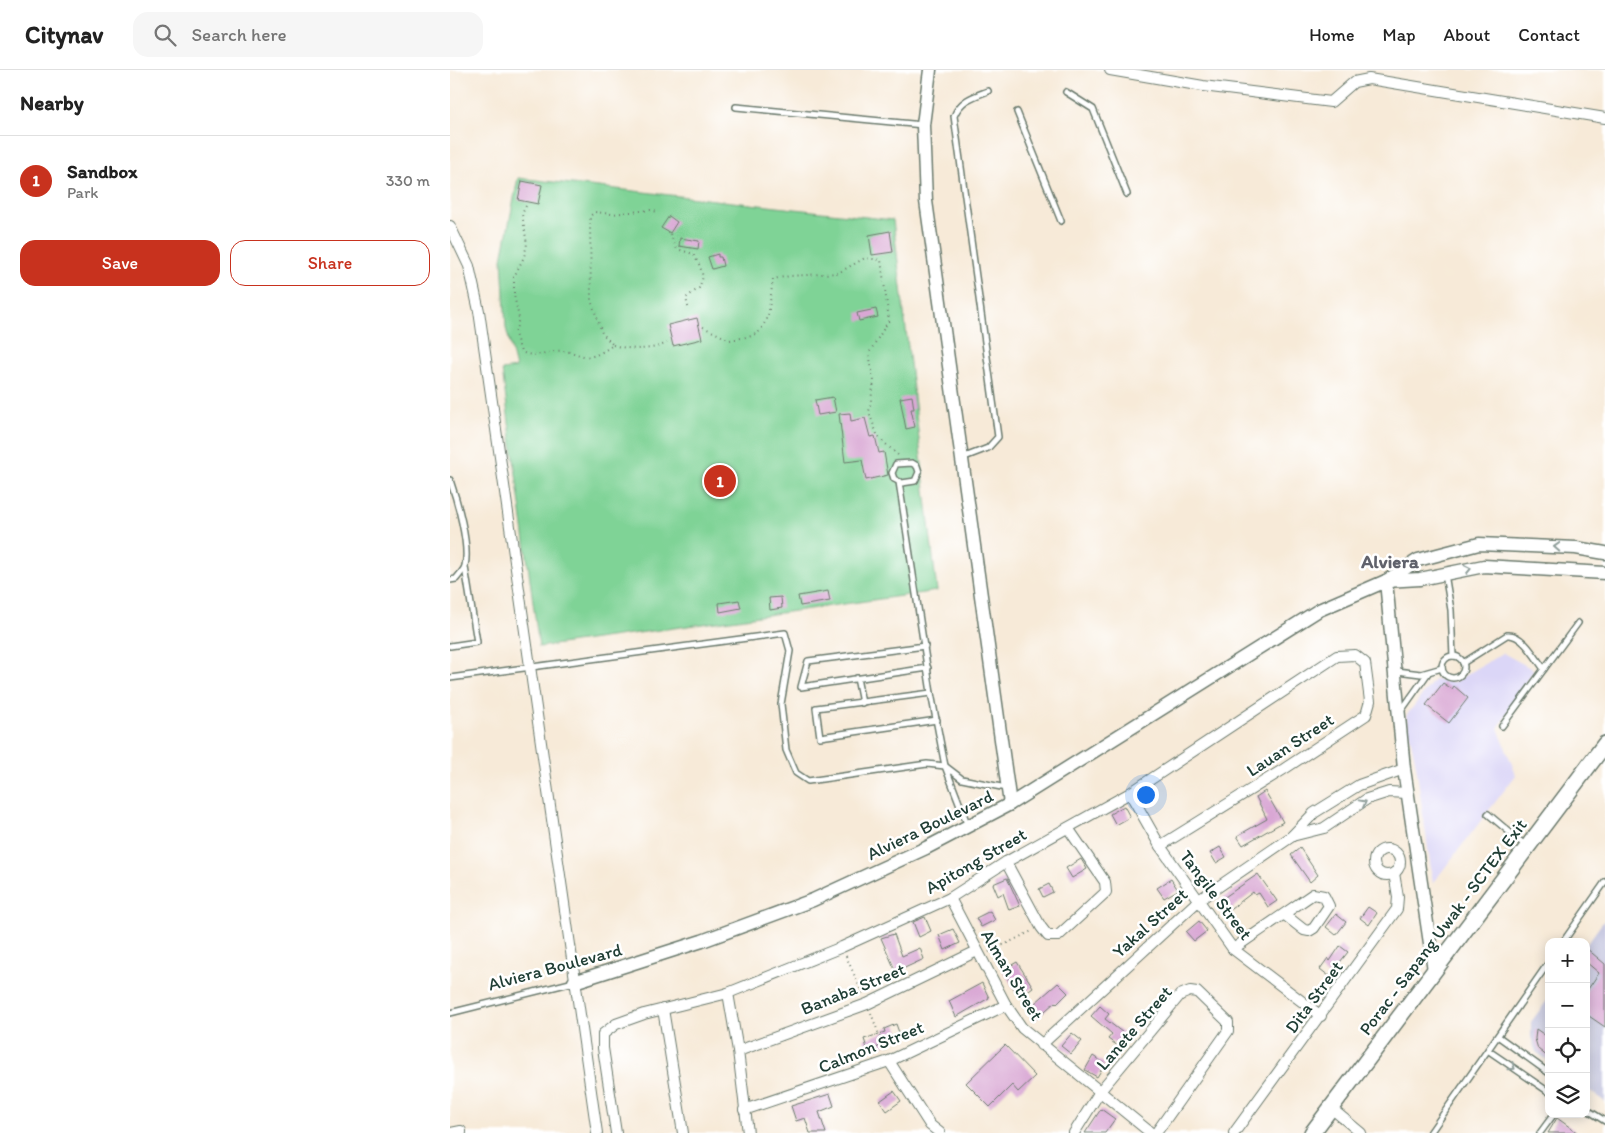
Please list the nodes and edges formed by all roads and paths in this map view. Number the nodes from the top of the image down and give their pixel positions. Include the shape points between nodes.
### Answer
1 (930, 70) edge
2 (1110, 70) edge
3 (988, 91) dead end
4 (1066, 92) dead end
5 (736, 107) dead end
6 (1016, 112) dead end
7 (1605, 118) edge
8 (923, 125) junction
9 (1127, 194) dead end
10 (526, 206) dead end
11 (658, 212) dead end
12 (1061, 221) dead end
13 (450, 226) edge
14 (670, 234) dead end
15 (689, 312) dead end
16 (703, 327) dead end
17 (667, 343) dead end
18 (614, 345) junction
19 (961, 458) junction
20 (906, 463) junction
21 (450, 480) edge
22 (899, 482) junction
23 (1605, 553) edge
24 (465, 567) junction
25 (1605, 573) edge
26 (1445, 574) junction
27 (450, 580) edge
28 (1386, 581) junction
29 (1578, 623) dead end
30 (450, 646) edge
31 (925, 646) junction
32 (1336, 656) joint
33 (1453, 656) junction
34 (1463, 663) junction
35 (928, 668) junction
36 (1442, 668) junction
37 (1544, 668) junction
38 (529, 669) junction
39 (1394, 671) junction
40 (1428, 673) junction
41 (450, 678) edge
42 (858, 678) junction
43 (931, 693) junction
44 (862, 703) junction
45 (1398, 716) junction
46 (937, 720) junction
47 (1502, 726) dead end
48 (1605, 744) edge
49 (945, 766) junction
50 (1404, 769) junction
51 (1007, 789) junction
52 (1130, 793) junction
53 (1407, 793) junction
54 (1335, 801) junction
55 (1010, 804) junction
56 (1344, 814) junction
57 (1488, 814) dead end
58 (968, 826) junction
59 (1068, 828) junction
60 (1292, 837) junction
61 (1160, 846) junction
62 (1527, 846) junction
63 (1006, 862) junction
64 (1394, 873) dead end
65 (1605, 882) edge
66 (950, 898) junction
67 (1199, 900) junction
68 (1285, 915) junction
69 (1041, 927) junction
70 (1566, 938) edge
71 (1233, 949) junction
72 (977, 951) junction
73 (1545, 968) edge
74 (1434, 970) junction
75 (574, 982) junction
76 (728, 993) junction
77 (1006, 1004) junction
78 (663, 1008) junction
79 (450, 1013) edge
80 (1321, 1016) junction
81 (1499, 1036) junction
82 (1041, 1045) junction
83 (738, 1051) junction
84 (1489, 1051) junction
85 (889, 1061) junction
86 (1548, 1073) edge
87 (1545, 1089) edge
88 (1101, 1090) junction
89 (1331, 1108) junction
90 (744, 1110) junction
91 (1590, 1112) edge
92 (1551, 1118) edge
93 (1605, 1122) edge
94 (451, 1133) edge
95 (461, 1133) edge
96 (597, 1133) edge
97 (616, 1133) edge
98 (684, 1133) edge
99 (748, 1133) edge
100 (940, 1133) edge
101 (1074, 1133) edge
102 (1151, 1133) edge
103 (1156, 1133) edge
104 (1234, 1133) edge
105 (1312, 1133) edge
106 (1361, 1133) edge
107 (1430, 1133) edge
108 (1540, 1133) edge

1 - 8 street
2 - 7 street via 1203,86 1331,102 1354,82 1369,79
3 - 19 lane via 966,99 954,116 998,437 988,448
4 - 9 lane via 1093,109
5 - 8 lane
6 - 12 lane
8 - 19 street via 926,201
10 - 18 path via 522,214 527,244 514,277 519,318 515,334 521,352 540,356 554,351 584,358 600,354
11 - 18 path via 595,212 590,216 591,300 602,334
13 - 38 street via 469,266 479,311
14 - 15 path via 677,250 693,254 703,277 699,288 686,298
16 - 20 path via 730,340 752,336 760,331 768,317 773,279 838,273 865,258 881,260 889,320 868,353 874,381 869,412 878,437
17 - 18 path via 657,348 642,349
19 - 51 street
20 - 22 lane via 896,464 892,469 892,476
20 - 22 lane via 915,464 919,476 912,482
21 - 24 lane via 458,503 466,551
22 - 31 lane
23 -> 28 street via 1576,548 1479,544 1418,560
24 - 27 lane via 456,579
24 - 30 lane via 476,642
26 -> 25 street via 1484,566
26 - 28 street via 1420,580
26 - 33 lane
28 - 39 street
28 - 55 street, Alviera Boulevard via 1319,610
29 - 37 lane
31 - 35 lane
31 - 42 lane via 808,662 801,687
32 - 52 street, Apitong Street
32 - 61 street, Lauan Street via 1355,655 1365,663 1370,701 1366,715
33 - 34 lane
33 - 36 lane via 1445,659
34 - 36 lane via 1462,672 1455,677 1446,675
34 - 37 lane via 1512,634
35 - 42 lane
35 - 43 lane
36 - 40 lane
37 - 47 lane
38 - 41 lane
38 - 49 lane via 785,633 790,651 781,704 786,750 796,773 808,780 926,764
38 - 75 street
39 - 40 lane via 1413,675
39 - 45 street
40 - 45 lane
42 - 44 lane
43 - 44 lane
43 - 46 lane
44 - 46 lane via 816,708 820,737
45 - 50 street
46 - 49 lane
48 - 62 main road, Porac - Sapang Uwak - SCTEX Exit
49 - 51 lane via 962,779
49 - 58 lane
50 - 53 street
50 - 54 street, Yakal Street via 1358,785
51 - 55 street
52 - 59 street, Apitong Street
52 - 61 street, Tangile Street
56 -> 53 street, Yakal Street via 1367,799 1389,792
53 - 74 street
54 - 56 street
54 - 60 street, Yakal Street via 1314,813
55 - 58 street, Alviera Boulevard
56 - 60 street, Yakal Street via 1324,828
57 - 62 lane
58 - 75 street, Alviera Boulevard via 813,900 702,941
59 - 63 street, Apitong Street
59 - 69 street via 1105,882 1106,892 1058,936 1048,936
60 - 67 street, Yakal Street
61 - 67 street, Tangile Street
62 - 74 main road, Porac - Sapang Uwak - SCTEX Exit
63 - 66 street, Apitong Street
63 - 69 street
64 - 80 street, Dita Street via 1397,909
65 - 70 lane
66 - 72 street, Alman Street
66 - 76 street, Apitong Street via 842,947
67 - 71 street, Tangile Street
67 - 82 street, Yakal Street
68 - 68 street via 1309,931 1329,906 1324,896 1313,894
68 - 71 street
69 - 72 path via 988,952
71 - 80 street, Tangile Street
72 - 77 street, Alman Street
72 - 83 street, Banaba Street via 867,1004
73 - 81 lane
74 - 89 main road, Porac - Sapang Uwak - SCTEX Exit
75 - 79 lane, Alviera Boulevard
75 - 96 street
76 - 78 street, Apitong Street
76 - 83 street
77 - 82 street, Alman Street via 1022,1028
77 - 85 street, Calmon Street
78 - 97 street, Apitong Street via 616,1024 603,1034
78 - 98 street
80 - 104 street, Dita Street
81 - 84 lane
81 - 86 lane
82 - 88 street, Alman Street
83 - 90 street
84 -> 87 lane
84 - 107 lane
85 - 90 street, Calmon Street
85 - 100 street via 930,1125
88 - 101 street
88 - 102 street, Alman Street
88 - 103 street, Lanete Street via 1180,995 1197,992 1230,1026
89 - 105 main road, Porac - Sapang Uwak - SCTEX Exit
89 - 106 street
90 - 99 street
91 - 93 lane
92 - 108 lane
94 - 95 street

